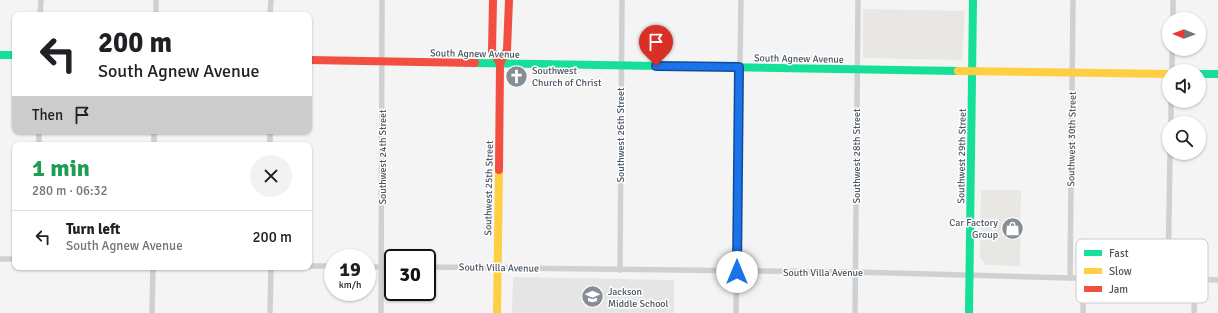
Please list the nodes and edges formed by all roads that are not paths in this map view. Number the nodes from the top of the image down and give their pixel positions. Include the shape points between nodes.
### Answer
1 (41, 0) edge
2 (156, 0) edge
3 (271, 0) edge
4 (382, 0) edge
5 (492, 0) edge
6 (509, 0) edge
7 (622, 0) edge
8 (741, 0) edge
9 (858, 0) edge
10 (973, 0) edge
11 (1073, 0) edge
12 (1173, 0) edge
13 (40, 12) edge
14 (156, 12) edge
15 (270, 12) edge
16 (1173, 12) edge
17 (0, 55) edge
18 (12, 55) edge
19 (312, 60) edge
20 (382, 61) junction
21 (500, 63) junction
22 (620, 65) junction
23 (739, 67) junction
24 (856, 69) junction
25 (972, 72) junction
26 (1072, 72) junction
27 (1162, 74) edge
28 (1206, 74) edge
29 (1218, 74) edge
30 (1170, 160) edge
31 (1169, 239) edge
32 (0, 259) edge
33 (12, 259) edge
34 (312, 266) edge
35 (324, 266) edge
36 (376, 267) edge
37 (382, 267) junction
38 (436, 267) edge
39 (497, 267) junction
40 (154, 270) edge
41 (271, 270) edge
42 (620, 270) junction
43 (737, 272) junction
44 (856, 272) junction
45 (970, 275) junction
46 (1070, 278) junction
47 (1076, 278) edge
48 (1083, 303) edge
49 (1194, 303) edge
50 (152, 313) edge
51 (270, 313) edge
52 (381, 313) edge
53 (497, 313) edge
54 (736, 313) edge
55 (855, 313) edge
56 (969, 313) edge
57 (1083, 313) edge
58 (1194, 313) edge

1 - 13 street
2 - 14 street
3 - 15 street
4 - 20 street, Southwest 24th Street
5 - 21 main road, Southwest 25th Street via 492,51
6 - 21 main road, Southwest 25th Street via 507,50
7 - 22 street, Southwest 26th Street
8 - 23 street
9 - 24 street, Southwest 28th Street
10 - 25 main road, Southwest 29th Street
11 - 26 street, Southwest 30th Street
12 - 16 street
17 - 18 main road
19 - 20 main road, South Agnew Avenue
20 - 21 main road, South Agnew Avenue
20 - 37 street, Southwest 24th Street
21 - 22 main road, South Agnew Avenue
21 - 39 main road, Southwest 25th Street
22 - 23 main road, South Agnew Avenue
22 - 42 street, Southwest 26th Street
23 - 24 main road, South Agnew Avenue
23 - 43 street
24 - 25 main road, South Agnew Avenue
24 - 44 street, Southwest 28th Street
25 - 26 main road, South Agnew Avenue
25 - 45 main road, Southwest 29th Street
26 - 27 main road, South Agnew Avenue
26 - 46 street, Southwest 30th Street
28 - 29 main road
30 - 31 street
32 - 33 street
34 - 35 street
36 - 37 street
37 - 52 street, Southwest 24th Street
38 - 39 street, South Villa Avenue
39 - 42 street, South Villa Avenue
39 - 53 main road, Southwest 25th Street
40 - 50 street
41 - 51 street
42 - 43 street, South Villa Avenue
43 - 44 street, South Villa Avenue
43 - 54 street
44 - 45 street, South Villa Avenue
44 - 55 street, Southwest 28th Street
45 - 46 street, South Villa Avenue
45 - 56 main road, Southwest 29th Street
46 - 47 street, South Villa Avenue
48 - 57 street
49 - 58 street

